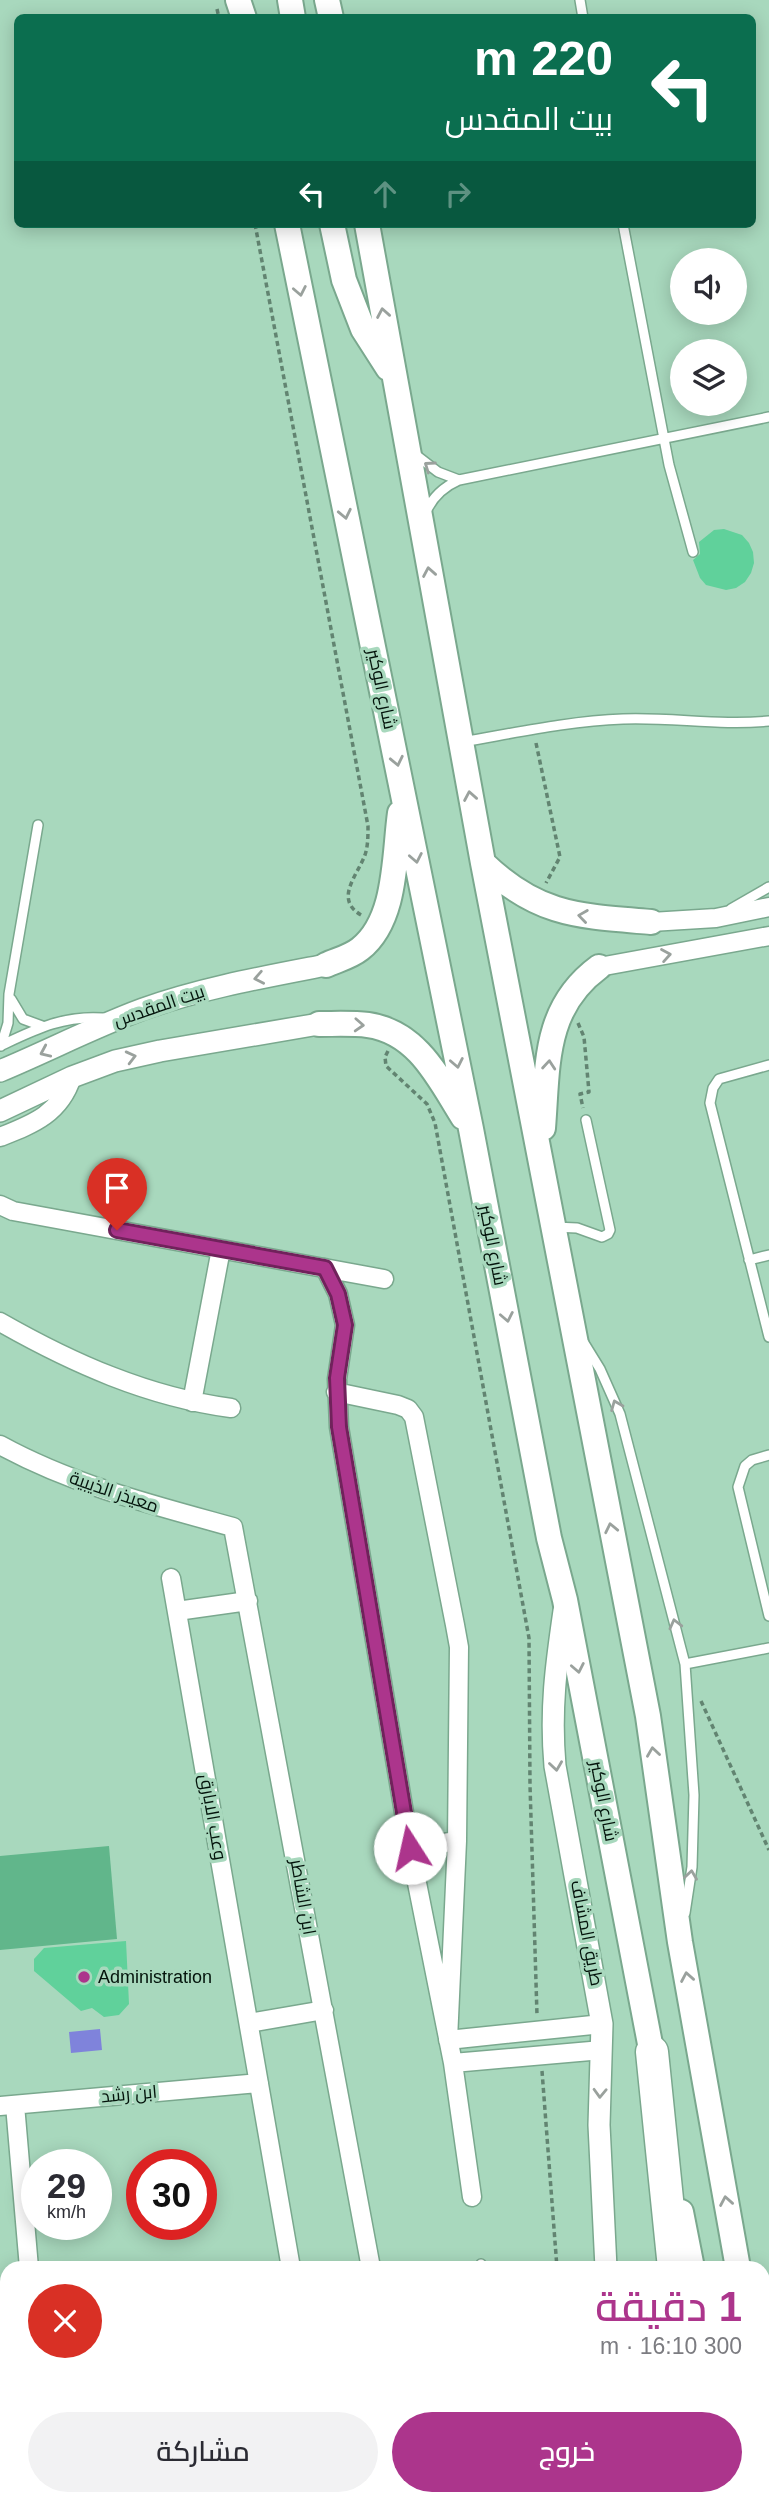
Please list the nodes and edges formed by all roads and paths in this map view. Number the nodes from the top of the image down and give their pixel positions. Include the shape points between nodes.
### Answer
1 (256, 228) edge
2 (287, 228) edge
3 (333, 228) edge
4 (368, 228) edge
5 (624, 228) edge
6 (395, 381) junction
7 (769, 417) edge
8 (664, 439) junction
9 (406, 443) junction
10 (459, 480) junction
11 (421, 525) junction
12 (693, 552) dead end
13 (769, 721) edge
14 (534, 730) junction
15 (460, 742) junction
16 (403, 791) junction
17 (38, 825) dead end
18 (482, 863) junction
19 (769, 887) edge
20 (536, 903) junction
21 (769, 907) edge
22 (716, 918) junction
23 (651, 922) joint
24 (380, 925) junction
25 (769, 936) edge
26 (326, 965) joint
27 (599, 967) joint
28 (9, 994) junction
29 (560, 1012) junction
30 (115, 1020) junction
31 (319, 1024) joint
32 (42, 1026) junction
33 (398, 1035) junction
34 (1, 1046) edge
35 (769, 1065) edge
36 (0, 1071) edge
37 (72, 1077) junction
38 (0, 1111) edge
39 (586, 1120) joint
40 (471, 1129) junction
41 (0, 1137) edge
42 (541, 1157) junction
43 (4, 1210) edge
44 (553, 1227) junction
45 (221, 1249) junction
46 (769, 1255) edge
47 (749, 1260) junction
48 (325, 1268) junction
49 (384, 1279) dead end
50 (0, 1322) edge
51 (570, 1322) junction
52 (769, 1337) edge
53 (337, 1392) junction
54 (192, 1402) junction
55 (231, 1408) dead end
56 (0, 1445) edge
57 (769, 1455) edge
58 (233, 1527) joint
59 (172, 1578) dead end
60 (248, 1601) junction
61 (565, 1601) junction
62 (177, 1612) junction
63 (769, 1616) edge
64 (769, 1647) edge
65 (685, 1664) junction
66 (457, 1840) junction
67 (410, 1848) junction
68 (769, 1850) edge
69 (681, 1942) junction
70 (324, 2010) junction
71 (248, 2023) junction
72 (603, 2024) junction
73 (538, 2031) junction
74 (448, 2040) junction
75 (602, 2050) junction
76 (652, 2052) junction
77 (541, 2055) junction
78 (453, 2063) junction
79 (259, 2083) junction
80 (7, 2105) edge
81 (472, 2197) dead end
82 (28, 2261) edge
83 (290, 2261) edge
84 (370, 2261) edge
85 (556, 2261) edge
86 (606, 2261) edge
87 (673, 2261) edge
88 (691, 2261) edge
89 (737, 2261) edge

1 - 24 path via 368,826 367,847 347,897 356,913
2 -> 16 main road, شارع الوكير
3 - 6 main road via 344,280 363,329
6 -> 4 main road
5 - 8 lane
6 - 9 main road
7 - 8 lane
8 - 10 lane
8 - 12 lane
10 -> 9 lane via 429,467
9 - 11 main road
10 - 11 lane via 434,498
15 -> 11 main road
13 - 14 lane via 621,719
14 - 15 lane
14 - 20 path via 559,857
18 -> 15 main road
16 - 24 main road via 388,904
16 -> 40 main road, شارع الوكير
17 - 28 lane
18 - 20 main road via 503,883
18 - 42 main road
19 - 22 lane
23 -> 20 main road via 585,917
21 - 22 street
22 - 23 street
24 - 26 main road via 362,948
27 -> 25 street
26 -> 30 street, بيت المقدس via 202,990
27 - 29 main road via 576,987
28 - 32 lane via 23,1019
28 - 34 lane
29 - 39 path via 575,1019 584,1037 589,1092 580,1094
42 -> 29 main road via 551,1037
30 - 32 lane via 78,1018
30 -> 36 street, بيت المقدس
31 -> 33 main road via 368,1025
37 -> 31 street via 138,1056
32 - 34 lane
33 - 40 main road via 423,1055
33 - 73 path via 386,1053 386,1066 427,1104 435,1123 529,1638
35 - 47 lane via 719,1079 711,1095 711,1111
37 - 38 street
37 - 41 street via 64,1097 50,1113
39 - 44 lane via 610,1230 602,1237 577,1228
40 -> 61 main road, شارع الوكير
42 - 44 main road
43 - 45 street
44 - 51 main road
45 - 48 street
45 - 54 street
46 - 47 lane
47 - 52 lane
48 - 49 street
48 - 53 street via 338,1294 345,1325
50 - 54 street via 85,1366
65 -> 51 lane via 620,1414 600,1369
69 -> 51 main road via 648,1716
53 - 66 street via 398,1405 414,1417 459,1647
53 - 67 street via 339,1427
54 - 55 street
56 - 58 street, معيذر الذيبية via 119,1496
57 - 63 lane via 745,1466 738,1487
58 - 60 street, ابن الشاطر
59 - 62 street, وعب الابارق
60 - 62 street
60 - 70 street, ابن الشاطر
61 -> 72 street, طريق المشاف via 553,1685 555,1766
61 -> 76 main road, شارع الوكير
62 - 71 street, وعب الابارق
64 - 65 lane
65 - 68 path
69 -> 65 lane via 694,1833
66 - 67 street
66 - 74 street
67 - 74 street
89 -> 69 main road
70 - 71 street
70 - 84 street, ابن الشاطر
71 - 79 street, وعب الابارق
72 - 73 street
72 - 75 street, طريق المشاف
73 - 74 street
74 - 78 street
75 - 77 street
75 -> 86 street, طريق المشاف via 599,2125
76 - 87 highway
76 - 88 main road, شارع الوكير
77 - 78 street
77 - 85 path
78 - 81 street
79 - 80 street, ابن رشد
79 - 83 street, وعب الابارق
80 - 82 street

